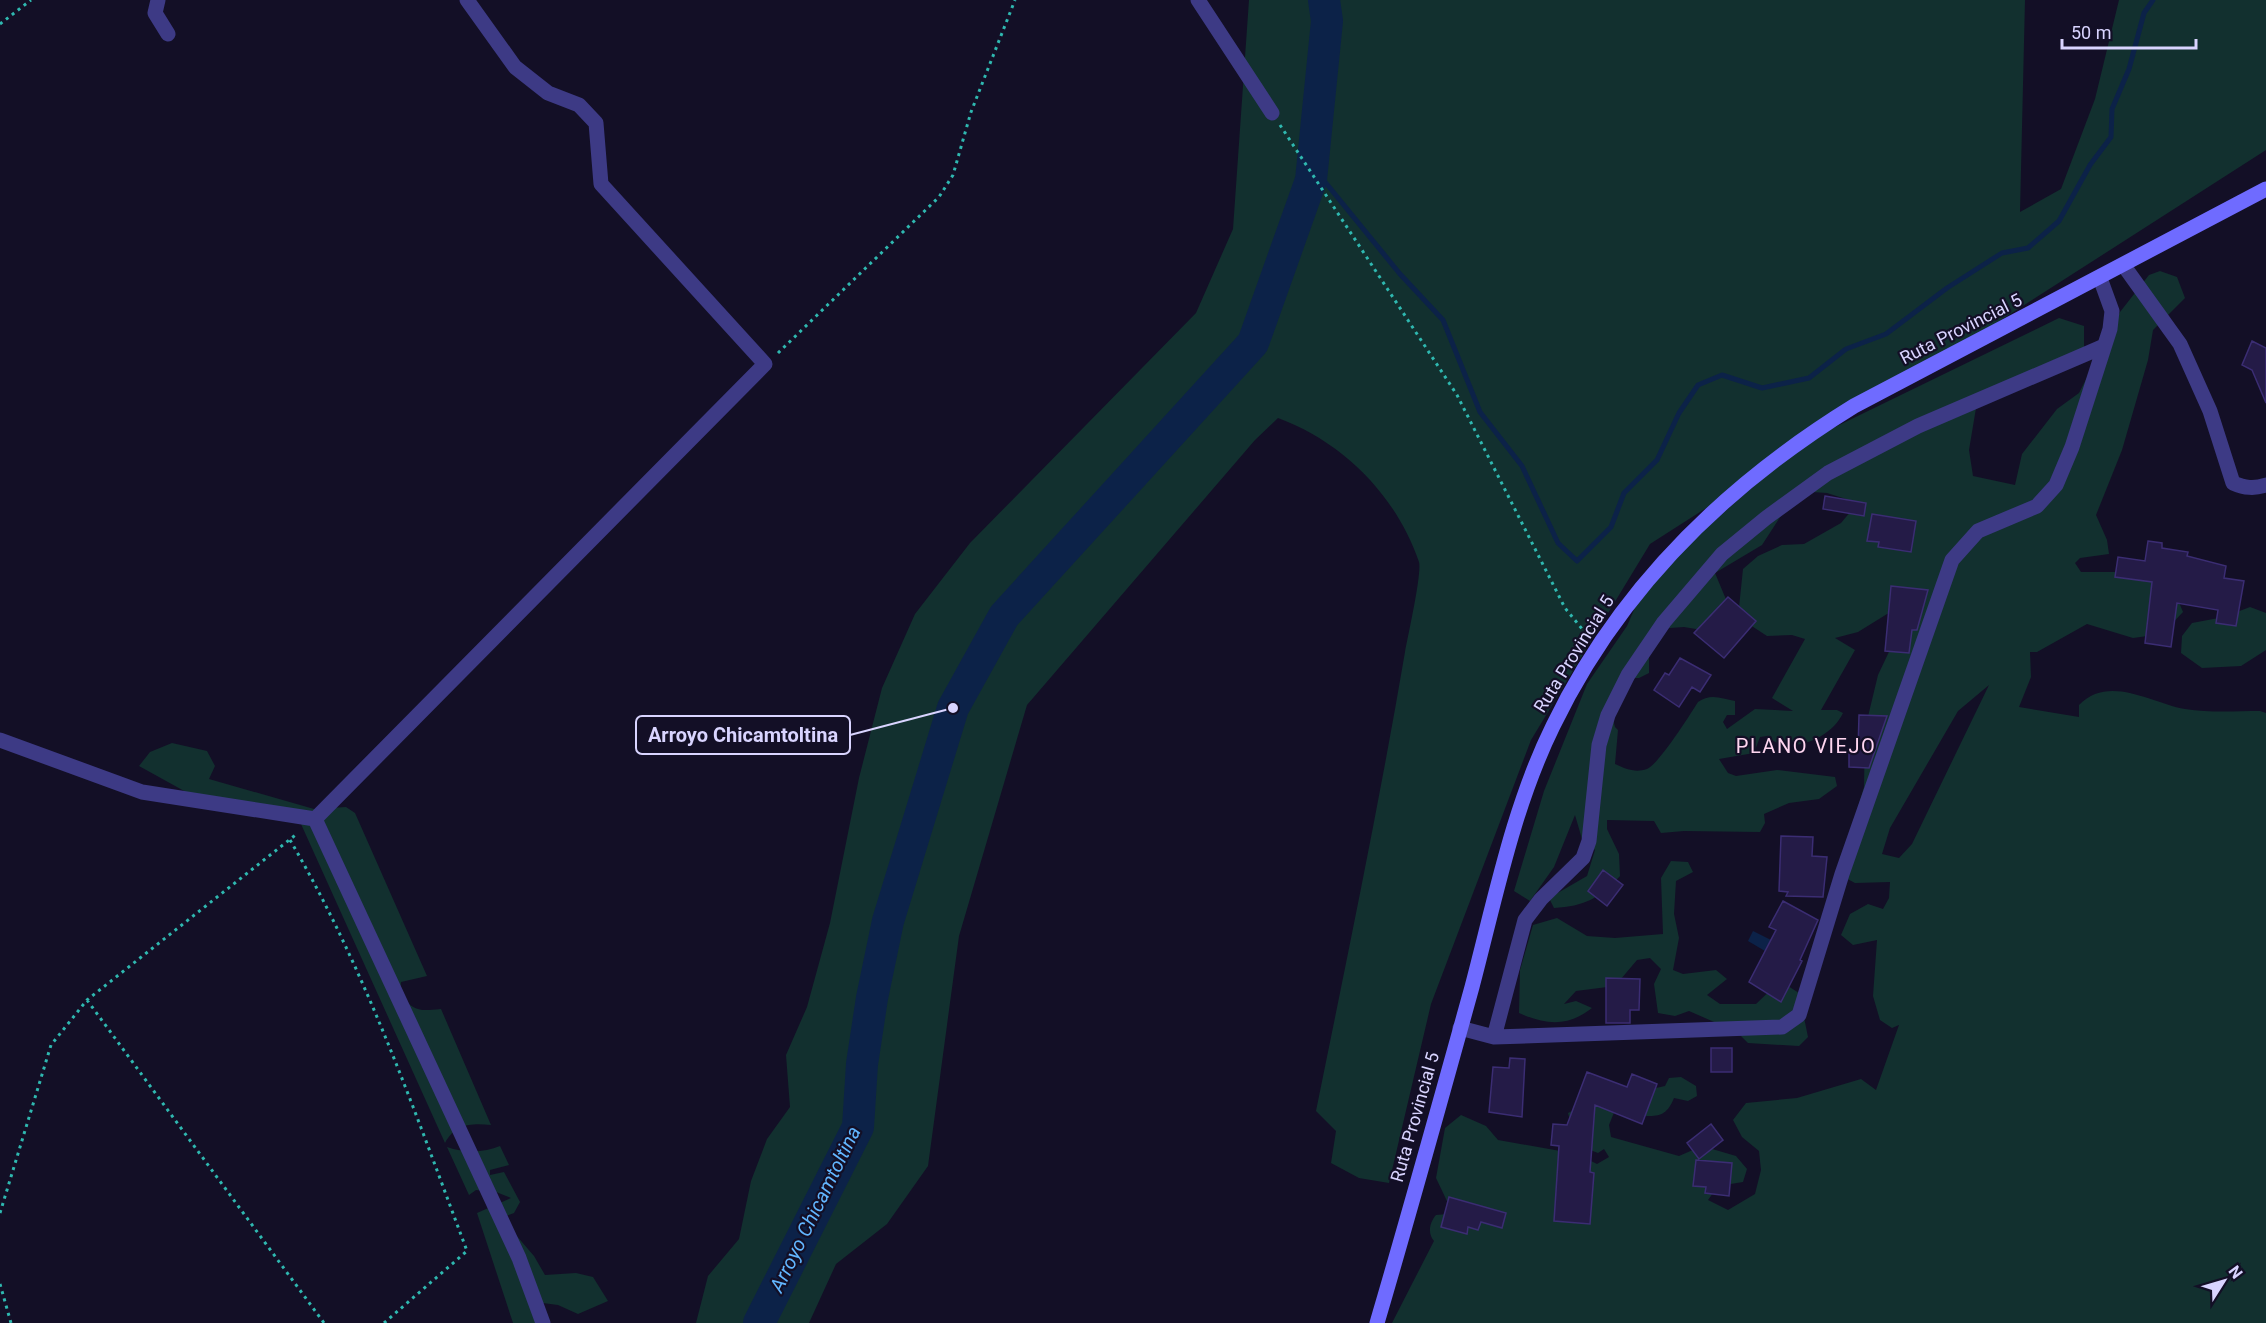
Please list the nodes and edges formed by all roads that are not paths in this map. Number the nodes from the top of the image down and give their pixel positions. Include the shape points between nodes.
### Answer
1 (158, 0) edge
2 (467, 0) edge
3 (1198, 0) edge
4 (168, 34) dead end
5 (1272, 113) road end
6 (2266, 189) edge
7 (2124, 266) junction
8 (2100, 278) junction
9 (2102, 347) junction
10 (2266, 485) edge
11 (0, 740) edge
12 (315, 819) junction
13 (1460, 1028) junction
14 (1494, 1037) junction
15 (543, 1323) edge
16 (1377, 1323) edge

1 - 4 street via 155,13
2 - 12 street via 515,67 548,93 579,105 596,123 601,184 765,364
3 - 5 street
6 - 7 main road, Ruta Provincial 5
7 - 8 main road, Ruta Provincial 5
7 - 10 street via 2180,344 2210,411 2233,483 2245,488
8 - 9 street via 2112,311
8 - 13 main road, Ruta Provincial 5 via 1854,406 1808,434 1730,495 1681,541 1635,594 1597,647 1552,727 1519,815
9 - 14 street via 1918,426 1828,473 1722,554 1664,622 1628,675 1608,715 1599,745 1589,841 1583,858 1525,920
9 - 14 street via 2072,447 2056,484 2037,506 1978,531 1952,560 1842,874 1799,1015 1782,1027
11 - 12 street via 142,792
12 - 15 street via 519,1258
13 - 14 street
13 - 16 main road, Ruta Provincial 5

